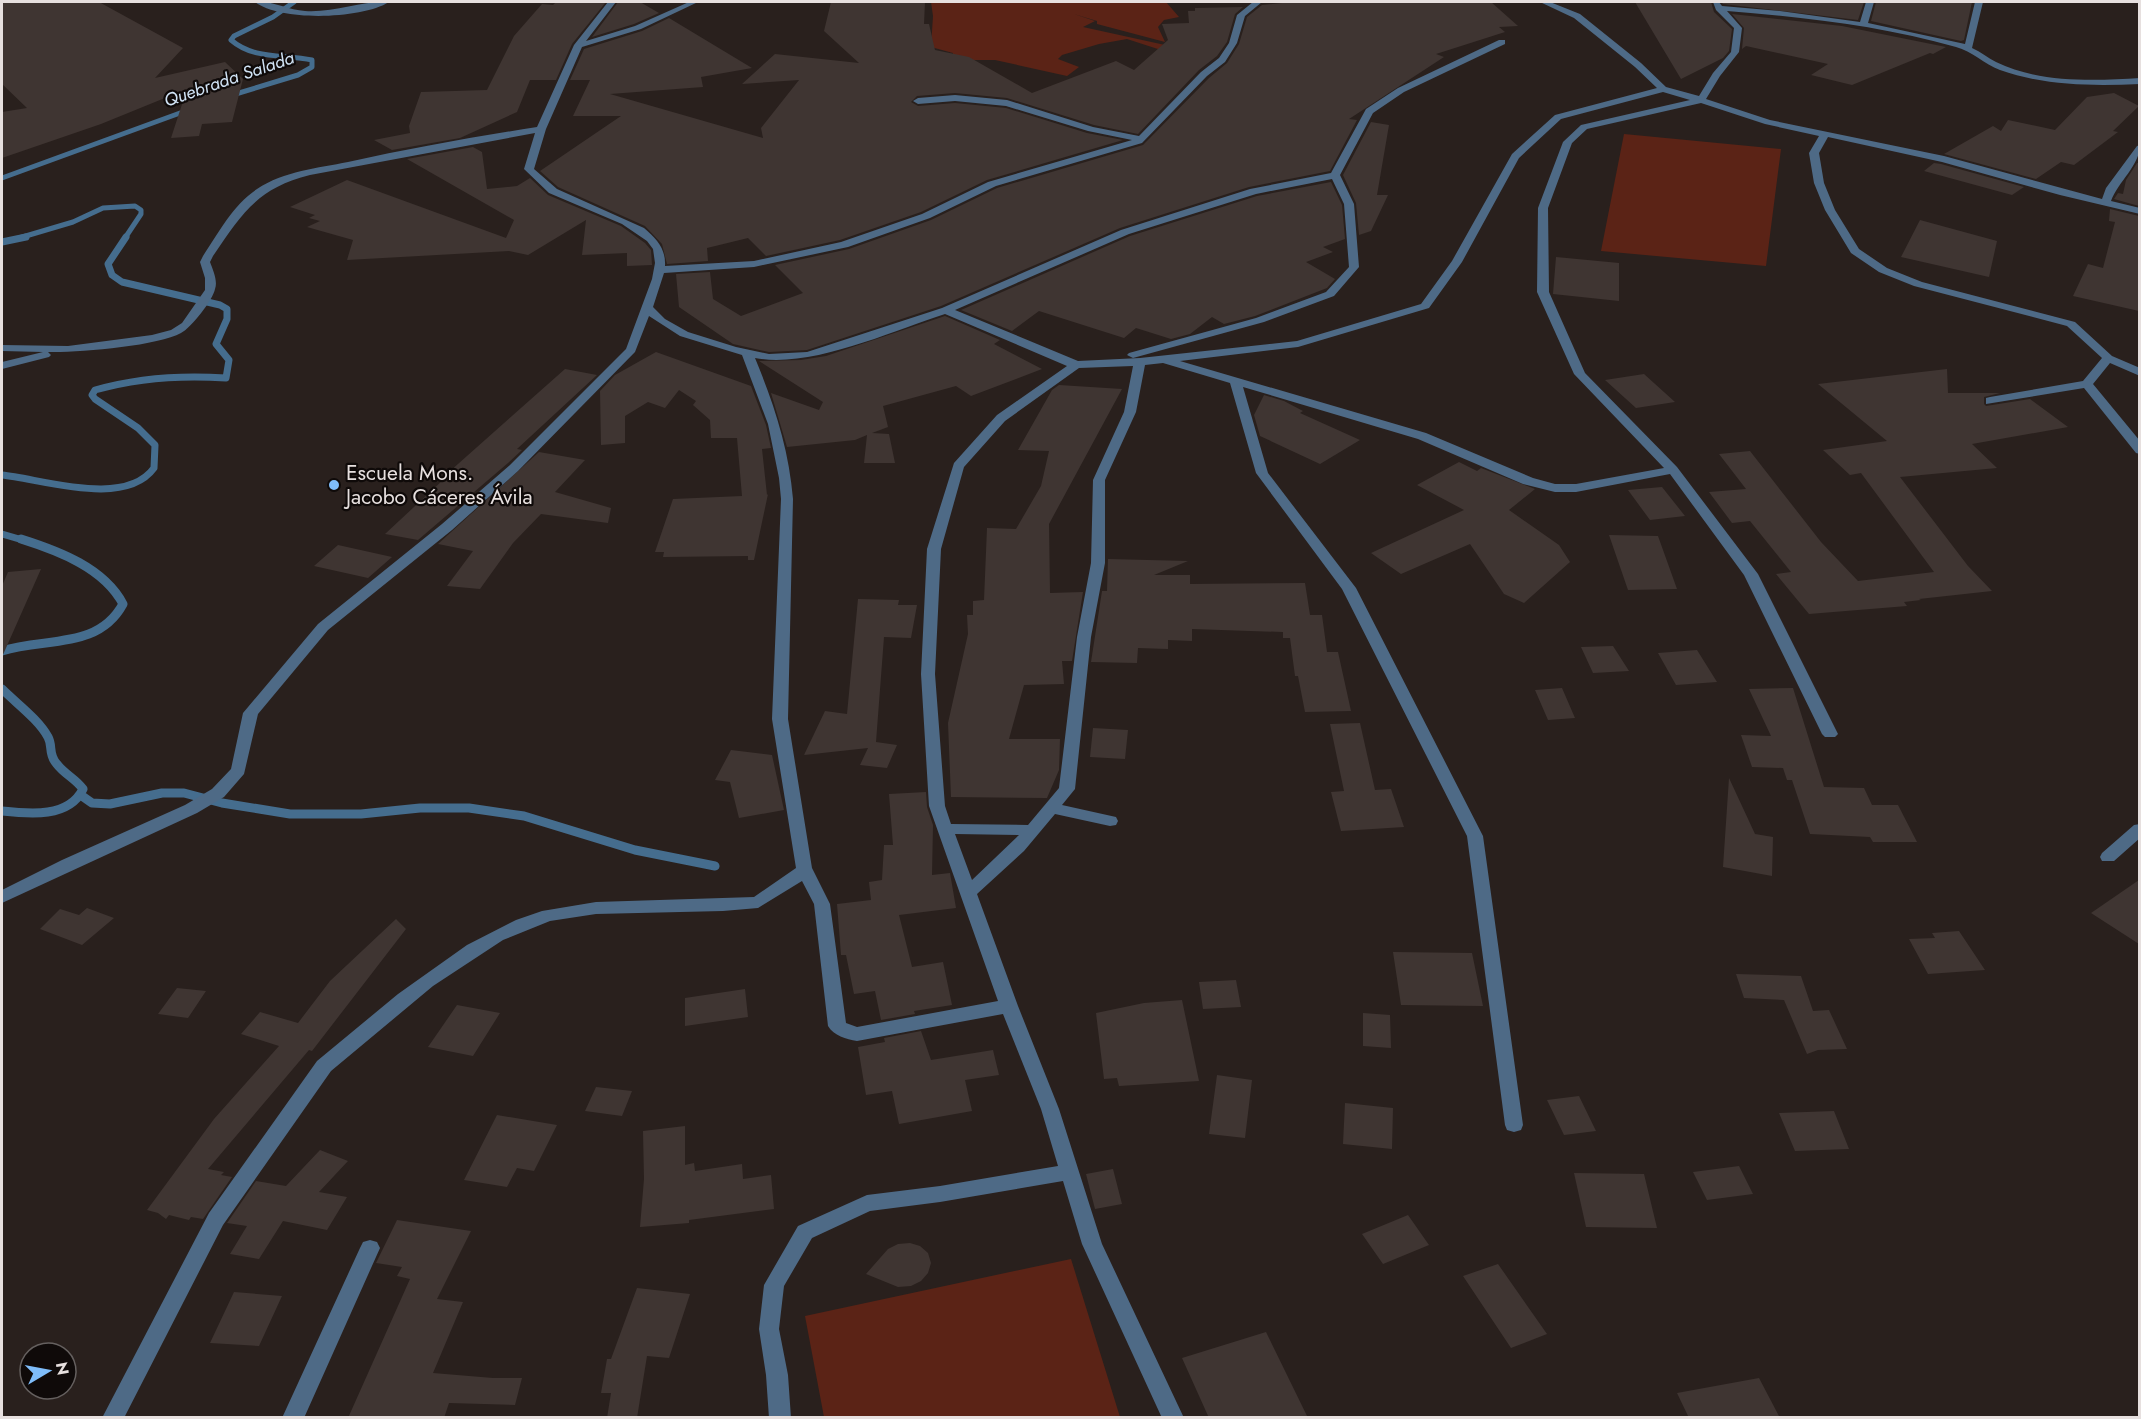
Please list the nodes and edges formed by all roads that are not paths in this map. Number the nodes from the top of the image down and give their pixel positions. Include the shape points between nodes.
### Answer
1 (385, 2) edge
2 (612, 2) edge
3 (694, 2) edge
4 (1258, 2) edge
5 (1544, 2) edge
6 (1870, 2) edge
7 (1979, 2) edge
8 (262, 3) edge
9 (1716, 5) edge
10 (1768, 6) edge
11 (1863, 25) junction
12 (1502, 42) dead end
13 (579, 45) junction
14 (1968, 48) junction
15 (2139, 81) edge
16 (1663, 89) junction
17 (918, 100) dead end
18 (1701, 100) junction
19 (541, 129) junction
20 (1824, 136) junction
21 (1141, 139) junction
22 (2139, 148) edge
23 (1335, 175) junction
24 (2105, 203) junction
25 (2139, 211) edge
26 (659, 270) junction
27 (647, 308) junction
28 (946, 310) junction
29 (2, 348) edge
30 (68, 349) junction
31 (747, 353) junction
32 (2108, 358) junction
33 (1161, 359) junction
34 (1140, 362) junction
35 (1101, 364) junction
36 (2, 365) edge
37 (1076, 365) junction
38 (2139, 373) edge
39 (1235, 381) junction
40 (2087, 384) junction
41 (1990, 401) dead end
42 (2139, 450) edge
43 (1673, 470) junction
44 (1830, 734) dead end
45 (1051, 808) junction
46 (1110, 821) dead end
47 (945, 829) junction
48 (2139, 829) edge
49 (1032, 830) junction
50 (2108, 857) dead end
51 (804, 868) junction
52 (968, 893) junction
53 (2, 897) edge
54 (1009, 1006) junction
55 (1514, 1125) dead end
56 (1068, 1172) junction
57 (370, 1248) dead end
58 (114, 1418) edge
59 (293, 1418) edge
60 (780, 1418) edge
61 (1173, 1418) edge

1 - 8 street via 315,15 290,13
2 - 13 street
3 - 13 street via 649,25
4 - 21 street via 1241,15 1233,43 1222,60
5 - 16 street via 1577,16
6 - 11 street
7 - 14 street
9 - 10 street
9 - 18 street via 1738,28 1735,52
10 - 11 street
11 - 14 street
12 - 23 street via 1401,90 1368,111
13 - 19 street
14 - 15 street via 1995,64 2054,80
16 - 18 street
16 - 33 street via 1558,117 1515,156 1457,262 1425,306 1298,344
17 - 21 street via 955,98 1007,103 1091,129
18 - 20 street
18 - 43 street via 1584,127 1569,142 1543,208 1543,292 1580,374
19 - 26 street via 529,169 553,192 607,212 644,234 658,248
19 - 30 street via 360,161 295,177 265,190 241,209 208,256 205,262 211,285 207,297 181,329 166,335
20 - 24 street via 1944,159
20 - 32 street via 1814,153 1819,183 1830,210 1855,250 1883,270 1918,284 2071,324
21 - 26 street via 992,184 926,216 844,244 753,264
22 - 24 street
23 - 28 street via 1254,191 1125,232
23 - 35 street via 1349,204 1354,267 1330,294 1260,320
24 - 25 street
26 - 27 street
27 - 31 street via 684,334
27 - 53 street via 632,350 514,468 323,627 251,713 238,770 218,793
28 - 31 street via 808,355 784,358
28 - 37 street
29 - 30 street
30 - 36 street
31 - 51 street via 769,404 785,469 780,719
32 - 38 street
32 - 40 street
33 - 34 street
33 - 39 street
34 - 35 street
34 - 45 street via 1130,411 1099,480 1098,563 1084,637 1067,789
35 - 37 street
37 - 47 street via 1001,418 958,466 934,549 928,674 937,806
39 - 43 street via 1422,436 1528,481 1555,488 1576,488
39 - 55 street via 1262,473 1349,588 1475,836
40 - 41 street
40 - 42 street
43 - 44 street via 1750,574
45 - 46 street
45 - 49 street
47 - 49 street
47 - 52 street
48 - 50 street
49 - 52 street
51 - 54 street via 822,904 837,1026 857,1034
51 - 58 street via 795,880 758,902 574,910 529,920 464,955 403,999 324,1066 216,1219
52 - 54 street
54 - 56 street via 1050,1109
56 - 60 street via 867,1203 805,1232 774,1285 768,1329
56 - 61 street via 1092,1244
57 - 59 street

